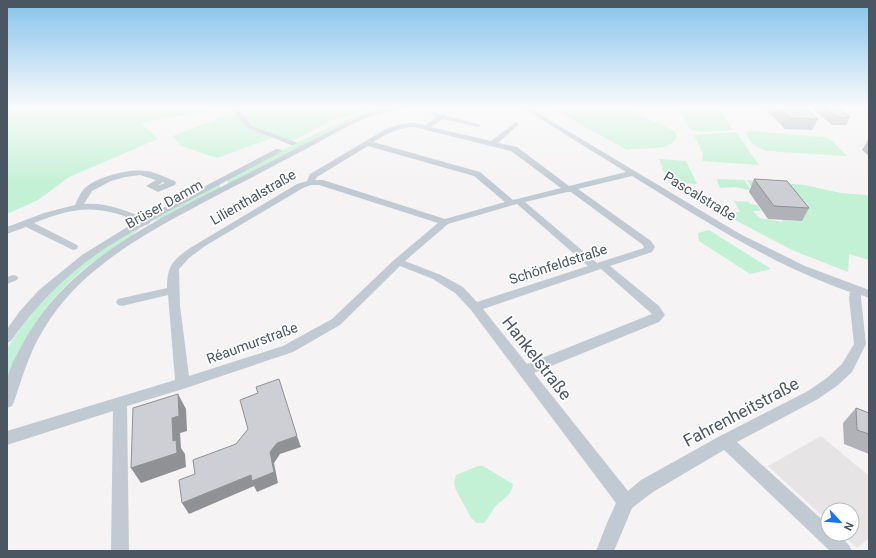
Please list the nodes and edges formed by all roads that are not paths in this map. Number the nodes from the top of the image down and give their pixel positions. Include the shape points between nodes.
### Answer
1 (267, 133) edge
2 (314, 133) edge
3 (331, 133) edge
4 (384, 133) edge
5 (452, 133) edge
6 (505, 133) edge
7 (567, 133) edge
8 (294, 143) junction
9 (367, 143) junction
10 (492, 143) junction
11 (634, 173) junction
12 (163, 179) dead end
13 (310, 182) junction
14 (571, 189) junction
15 (515, 202) junction
16 (78, 208) junction
17 (143, 221) junction
18 (445, 222) junction
19 (26, 223) junction
20 (154, 225) junction
21 (7, 231) edge
22 (73, 247) dead end
23 (398, 262) junction
24 (598, 266) junction
25 (173, 290) junction
26 (862, 292) edge
27 (122, 302) dead end
28 (475, 307) junction
29 (7, 338) edge
30 (524, 371) junction
31 (183, 384) junction
32 (7, 402) edge
33 (120, 402) junction
34 (7, 438) edge
35 (725, 441) junction
36 (626, 502) junction
37 (120, 551) edge
38 (605, 551) edge
39 (844, 551) edge

1 - 8 street
2 - 8 street, Brüser Damm
3 - 20 street, Brüser Damm
4 - 9 street
5 - 10 street
6 - 10 street
7 - 11 street, Pascalstraße
8 - 17 street, Brüser Damm
9 - 13 street via 313,176
9 - 15 street via 477,174
10 - 14 street via 514,149
11 - 14 street, Réaumurstraße
11 - 26 street, Pascalstraße via 769,253
12 - 16 street via 142,172 127,173 88,190
13 - 18 street, Lilienthalstraße via 320,182
13 - 25 street, Lilienthalstraße via 193,250 174,269
14 - 15 street, Réaumurstraße
14 - 24 street, Schönfeldstraße via 650,247 648,250
15 - 18 street, Réaumurstraße
15 - 24 street
16 - 17 street via 107,208
16 - 19 street via 56,212
17 - 20 street
17 - 29 street, Brüser Damm via 120,233 78,262 36,301
18 - 23 street, Réaumurstraße
19 - 21 street
19 - 22 street
20 - 32 street, Brüser Damm via 93,266 56,302 26,346 13,378
23 - 28 street, Hankelstraße via 437,277 459,290
23 - 31 street, Réaumurstraße via 336,322 312,337 288,349
24 - 28 street, Schönfeldstraße
24 - 30 street via 659,314 655,319
25 - 27 street
25 - 31 street, Lilienthalstraße
26 - 35 street, Fahrenheitstraße via 855,298 860,344 847,368 813,395
28 - 30 street, Hankelstraße
30 - 36 street, Hankelstraße
31 - 33 street, Réaumurstraße
33 - 34 street, Réaumurstraße
33 - 37 street
35 - 36 street, Fahrenheitstraße via 647,486
35 - 39 street
36 - 38 street, Fahrenheitstraße

